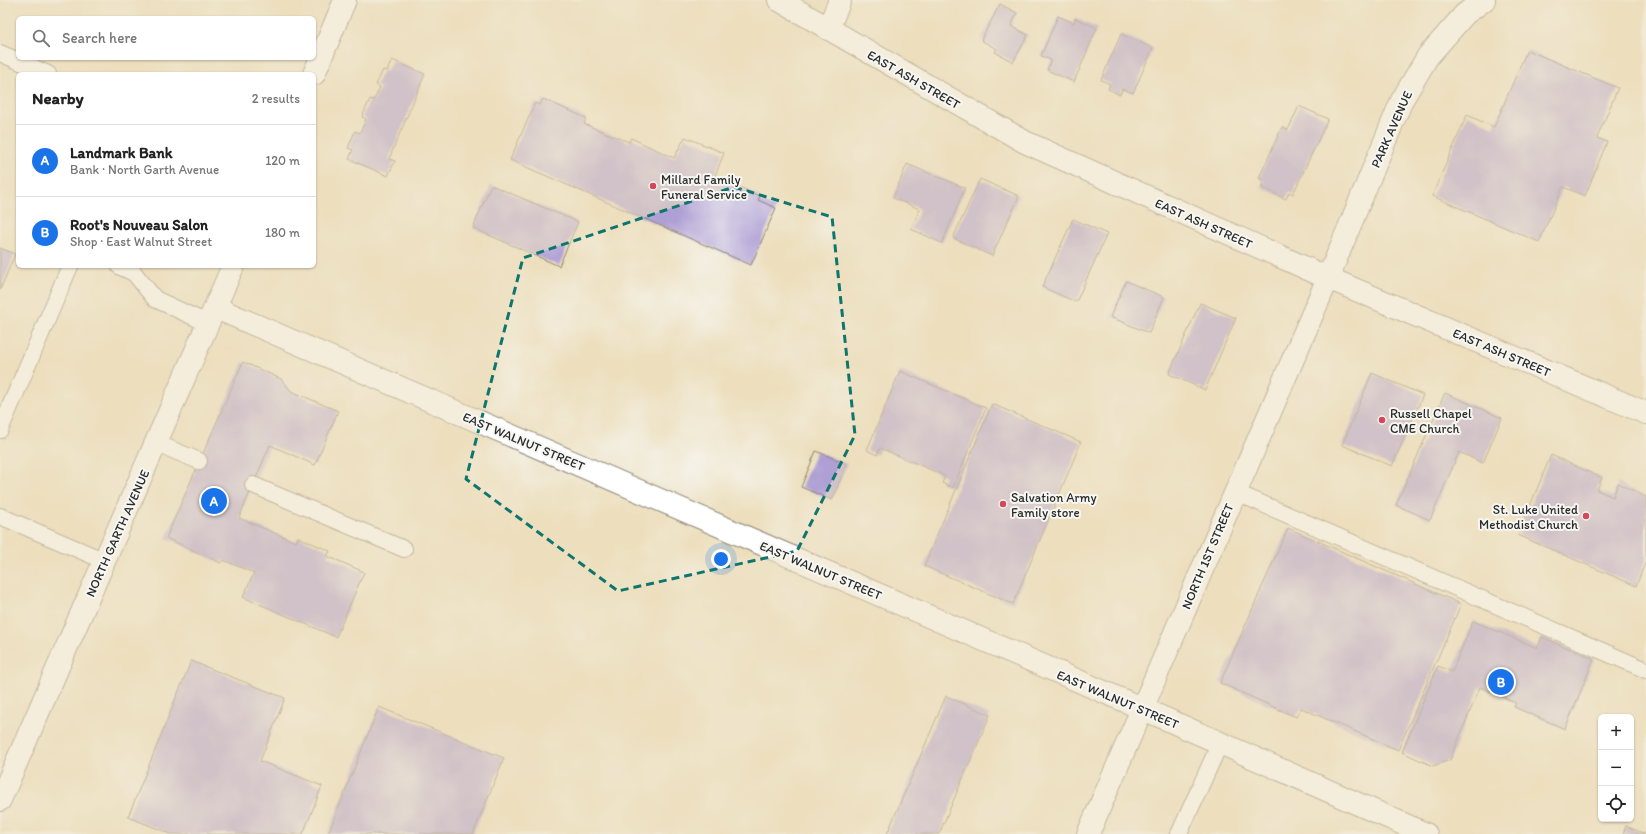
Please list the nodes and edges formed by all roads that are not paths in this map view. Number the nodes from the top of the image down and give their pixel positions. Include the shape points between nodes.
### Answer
1 (346, 0) edge
2 (779, 0) edge
3 (840, 0) edge
4 (1484, 0) edge
5 (828, 29) junction
6 (0, 53) edge
7 (16, 60) edge
8 (16, 60) edge
9 (43, 72) edge
10 (315, 72) edge
11 (69, 268) edge
12 (123, 268) edge
13 (232, 268) edge
14 (1328, 278) junction
15 (212, 316) junction
16 (1646, 413) edge
17 (0, 430) edge
18 (156, 443) junction
19 (200, 461) dead end
20 (253, 485) dead end
21 (1235, 492) junction
22 (0, 516) edge
23 (404, 549) dead end
24 (105, 561) junction
25 (1646, 670) edge
26 (1141, 708) junction
27 (1220, 743) junction
28 (0, 800) edge
29 (1088, 834) edge
30 (1179, 834) edge
31 (1426, 834) edge

1 - 10 street
2 - 5 street, EAST ASH STREET
3 - 5 street
4 - 14 street, PARK AVENUE via 1465,14 1428,56 1402,100
5 - 14 street, EAST ASH STREET via 1025,142
6 - 8 lane
7 - 9 lane
11 - 17 lane
12 - 15 lane via 134,273 155,299
13 - 15 street, NORTH GARTH AVENUE
14 - 16 street, EAST ASH STREET
14 - 21 street, NORTH 1ST STREET
15 - 18 street, NORTH GARTH AVENUE
15 - 26 street, EAST WALNUT STREET
18 - 19 lane
18 - 24 street, NORTH GARTH AVENUE
20 - 23 lane
21 - 25 lane
21 - 26 street, NORTH 1ST STREET
22 - 24 lane
24 - 28 street, NORTH GARTH AVENUE
26 - 27 street, EAST WALNUT STREET
26 - 29 street, NORTH 1ST STREET
27 - 30 lane
27 - 31 street, EAST WALNUT STREET

